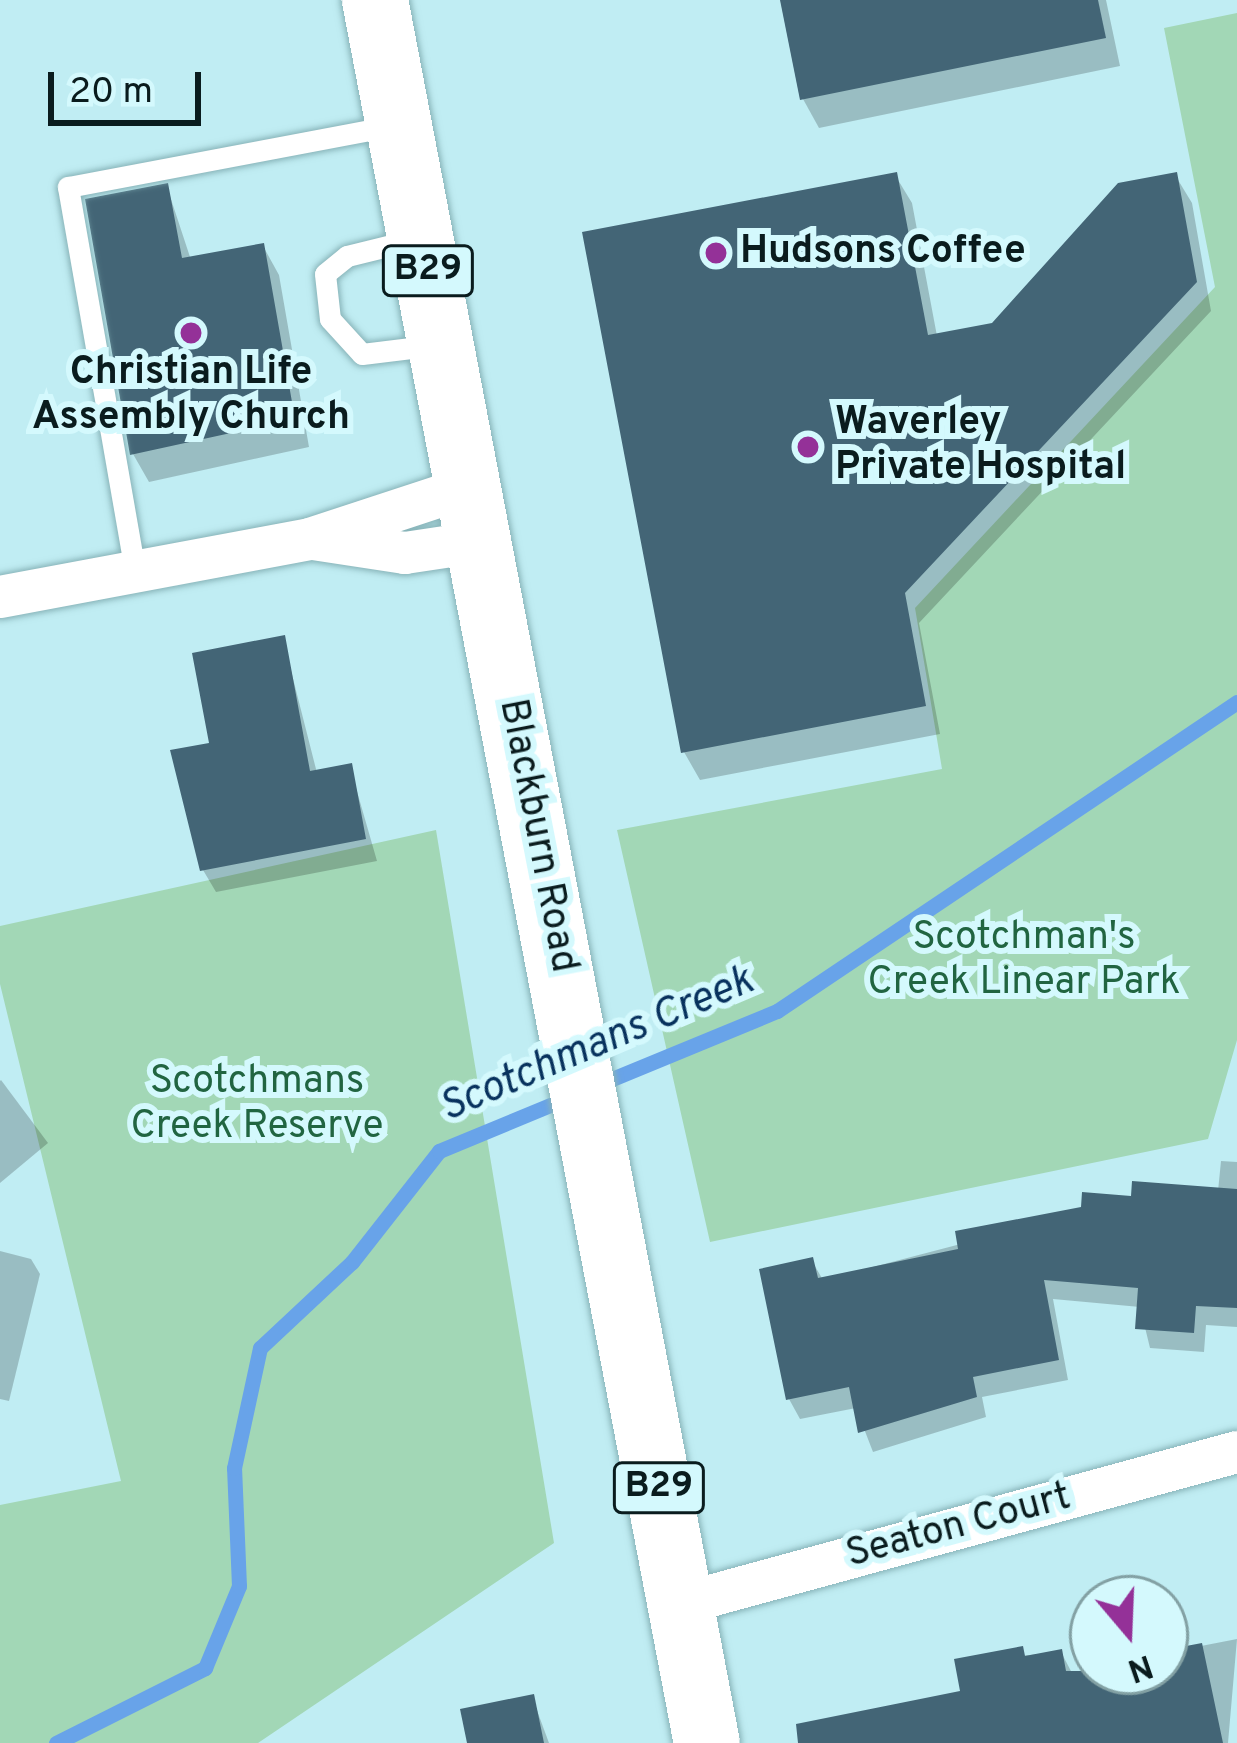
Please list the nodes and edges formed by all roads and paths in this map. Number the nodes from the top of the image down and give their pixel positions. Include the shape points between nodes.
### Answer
1 (375, 0) edge
2 (400, 124) junction
3 (423, 238) junction
4 (442, 344) junction
5 (473, 514) junction
6 (135, 572) junction
7 (0, 597) edge
8 (1237, 1452) edge
9 (681, 1604) junction
10 (706, 1743) edge

1 - 2 main road, Blackburn Road / B29
2 - 3 main road, Blackburn Road / B29
2 - 6 lane via 68,188
3 - 4 main road, Blackburn Road / B29
3 - 4 lane via 347,256 325,274 330,320 362,354
4 - 5 main road, Blackburn Road / B29
5 - 6 street via 405,553 310,539
5 - 9 main road, Blackburn Road / B29
6 - 7 street
8 - 9 street, Seaton Court
9 - 10 main road, Blackburn Road / B29

